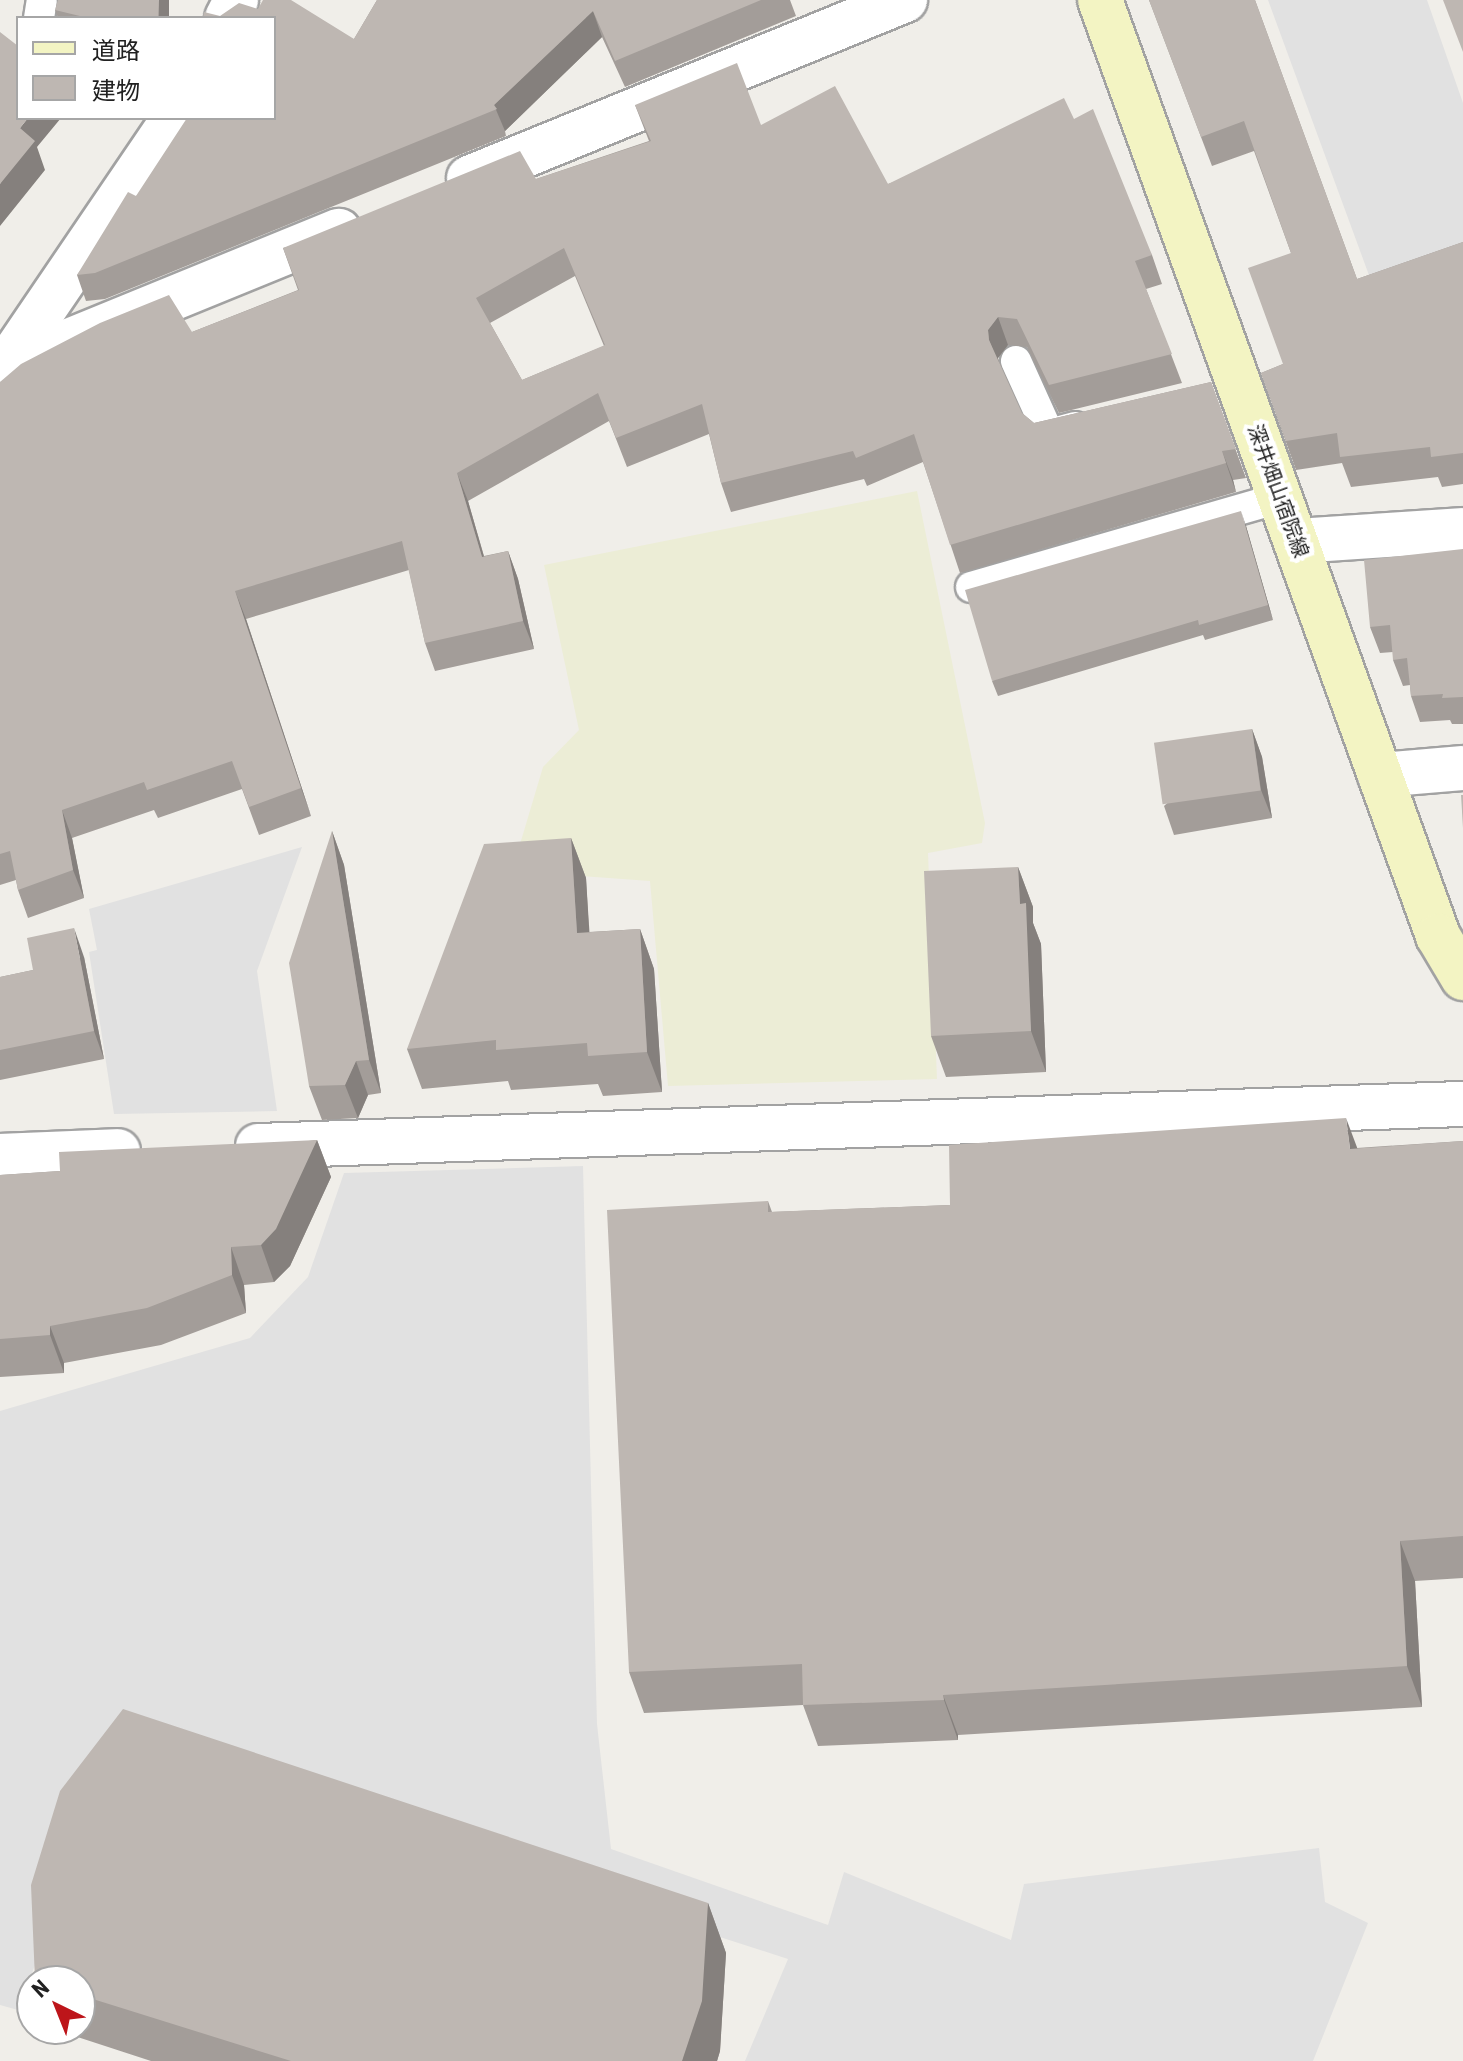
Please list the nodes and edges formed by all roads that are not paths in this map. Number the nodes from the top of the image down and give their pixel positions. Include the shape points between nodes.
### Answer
1 (905, 0) edge
2 (1100, 0) edge
3 (169, 120) edge
4 (433, 192) edge
5 (375, 216) edge
6 (1016, 361) dead end
7 (2, 370) edge
8 (1108, 419) edge
9 (1279, 498) junction
10 (1463, 530) edge
11 (1296, 541) junction
12 (971, 587) edge
13 (1463, 768) edge
14 (1380, 775) junction
15 (1463, 978) edge
16 (1463, 1104) edge
17 (224, 1147) edge
18 (160, 1150) edge
19 (0, 1156) edge

1 - 4 street
2 - 9 main road, 深井畑山宿院線 via 1226,391
3 - 7 street
5 - 7 street
6 - 8 lane via 1049,434
9 - 11 main road, 深井畑山宿院線
9 - 12 lane
10 - 11 street
11 - 14 main road, 深井畑山宿院線
13 - 14 street
14 - 15 main road, 深井畑山宿院線 via 1438,936
16 - 17 street
18 - 19 street

